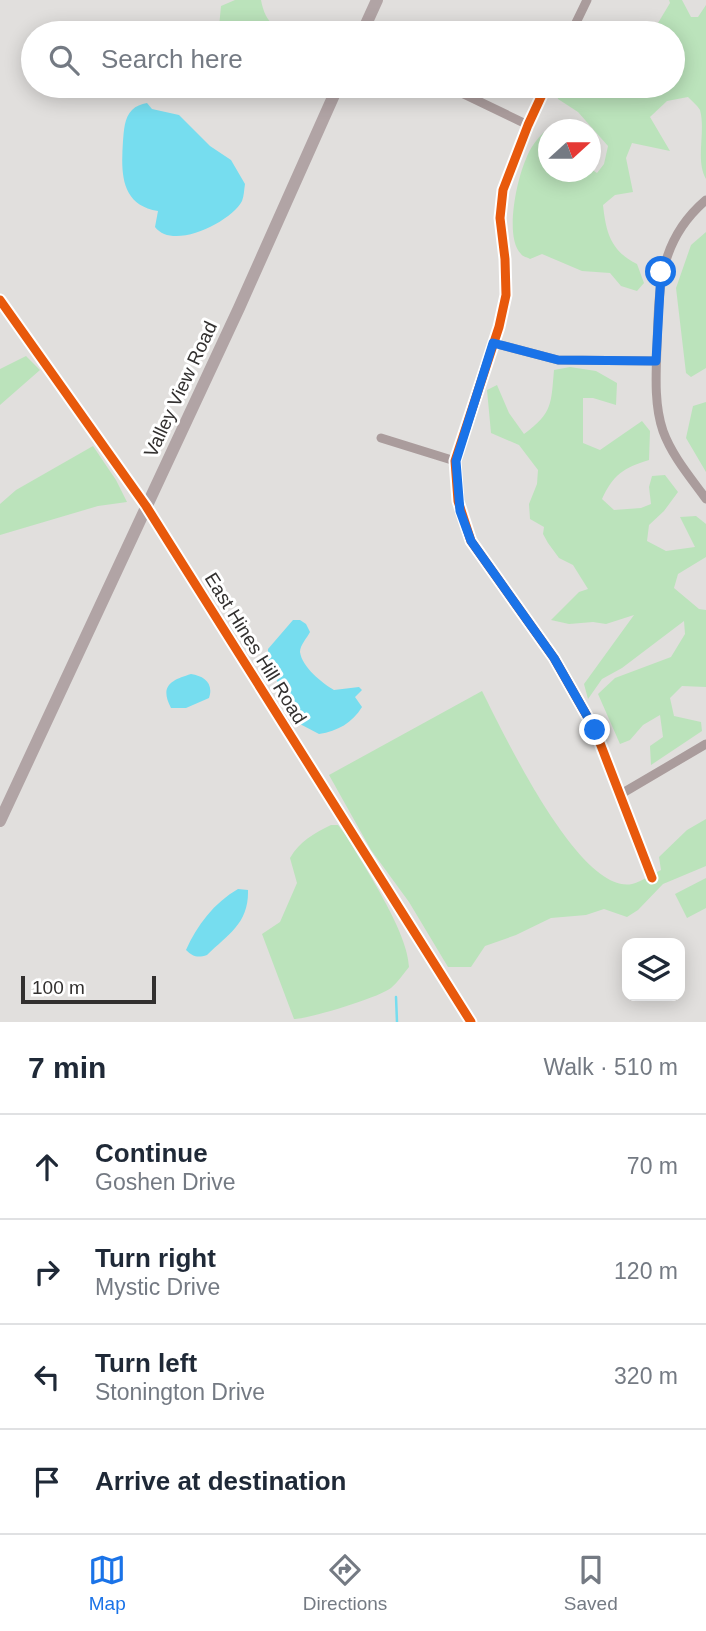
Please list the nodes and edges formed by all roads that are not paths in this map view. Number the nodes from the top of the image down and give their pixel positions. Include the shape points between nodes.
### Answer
1 (377, 0) edge
2 (587, 0) edge
3 (367, 21) edge
4 (577, 21) edge
5 (333, 98) edge
6 (472, 98) edge
7 (540, 98) edge
8 (528, 125) junction
9 (706, 200) edge
10 (0, 300) edge
11 (493, 343) junction
12 (656, 361) junction
13 (381, 438) dead end
14 (456, 461) junction
15 (706, 499) edge
16 (146, 506) junction
17 (706, 744) edge
18 (621, 794) junction
19 (0, 821) edge
20 (652, 878) dead end
21 (471, 1022) edge

1 - 3 main road
2 - 4 street
5 - 16 main road, Valley View Road
6 - 8 street
7 - 8 street
8 - 11 street via 503,190 500,218 506,295
9 - 12 street via 679,230 666,256 659,283
10 - 16 street, East Hines Hill Road
11 - 12 street via 558,360
11 - 14 street
12 - 15 street via 663,430
13 - 14 street
14 - 18 street via 458,501 471,541 575,692
16 - 19 main road, Valley View Road
16 - 21 street, East Hines Hill Road
17 - 18 street
18 - 20 street

